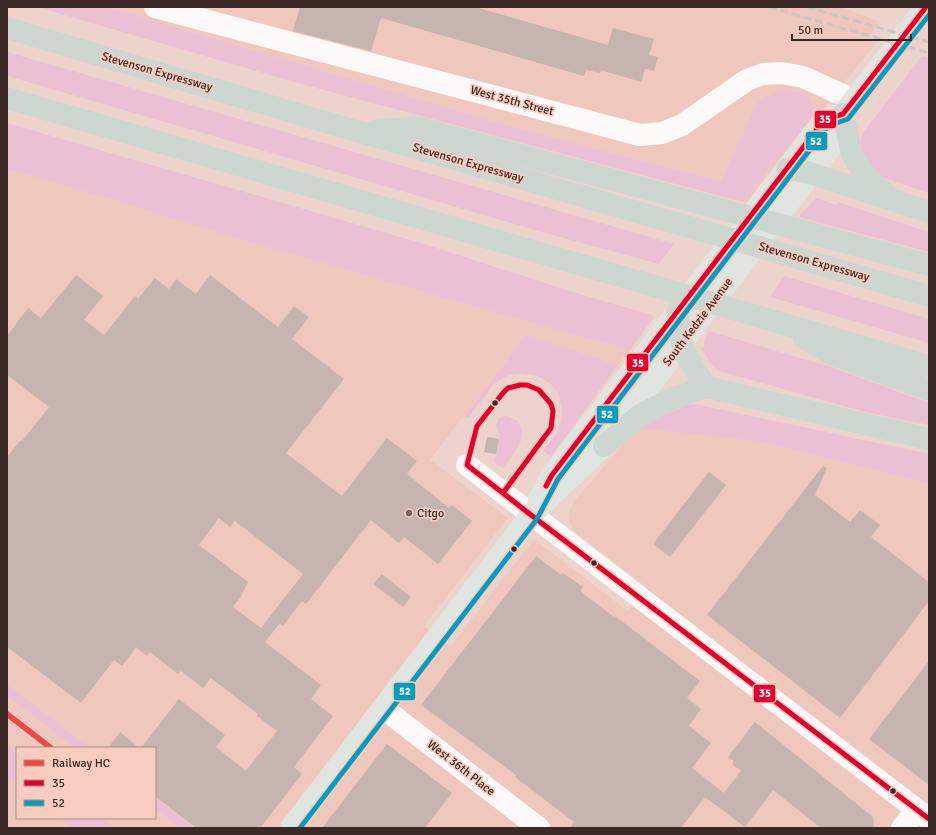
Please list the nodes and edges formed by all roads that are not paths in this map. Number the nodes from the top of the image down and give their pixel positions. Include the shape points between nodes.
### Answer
1 (155, 7) edge
2 (926, 7) edge
3 (7, 28) edge
4 (7, 98) edge
5 (848, 107) junction
6 (363, 133) junction
7 (787, 169) junction
8 (810, 174) junction
9 (892, 200) junction
10 (929, 212) edge
11 (929, 265) edge
12 (929, 296) edge
13 (677, 312) junction
14 (768, 319) junction
15 (682, 343) junction
16 (929, 366) edge
17 (706, 387) junction
18 (929, 390) edge
19 (929, 439) edge
20 (604, 446) junction
21 (468, 465) dead end
22 (531, 515) junction
23 (383, 708) junction
24 (923, 815) edge
25 (291, 828) edge
26 (539, 828) edge
27 (902, 828) edge

1 - 5 street, West 35th Street via 640,135 662,133 682,124 747,80 763,74 782,73 803,77
2 - 5 main road, South Kedzie Avenue
3 - 6 highway, Stevenson Expressway
4 - 14 highway
5 - 7 main road, South Kedzie Avenue via 824,120
5 - 8 main road, South Kedzie Avenue via 840,135
5 - 9 highway via 852,154 865,174
6 - 11 highway via 417,127
6 - 12 highway, Stevenson Expressway
7 - 8 highway
7 - 13 main road, South Kedzie Avenue
8 - 9 highway
8 - 15 main road, South Kedzie Avenue
9 - 10 highway
13 - 15 highway
13 - 22 main road, South Kedzie Avenue via 552,475
14 - 16 highway
14 - 18 highway via 833,355
15 - 17 highway via 686,355
15 - 20 main road, South Kedzie Avenue
17 - 19 highway
17 - 20 highway via 671,398 640,415
20 - 22 main road, South Kedzie Avenue
21 - 22 street
22 - 23 main road, South Kedzie Avenue
22 - 24 street
23 - 25 main road, South Kedzie Avenue
23 - 26 street, West 36th Place
24 - 27 street

